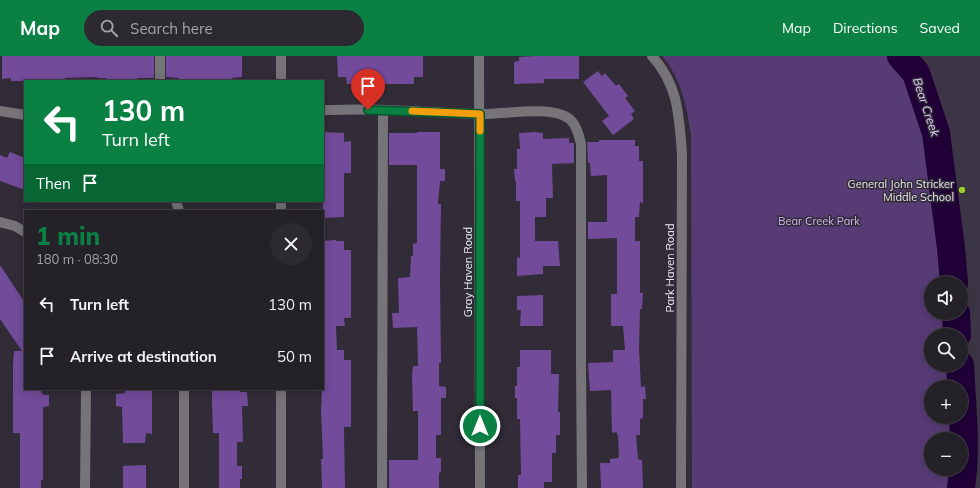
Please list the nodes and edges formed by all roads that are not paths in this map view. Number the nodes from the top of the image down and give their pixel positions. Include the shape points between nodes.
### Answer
1 (160, 56) edge
2 (281, 56) edge
3 (479, 56) edge
4 (652, 56) edge
5 (160, 80) edge
6 (281, 80) edge
7 (324, 110) edge
8 (382, 110) junction
9 (0, 111) edge
10 (480, 114) junction
11 (24, 115) edge
12 (0, 222) edge
13 (24, 231) edge
14 (86, 390) edge
15 (184, 390) edge
16 (281, 390) edge
17 (85, 488) edge
18 (184, 488) edge
19 (282, 488) edge
20 (382, 488) edge
21 (480, 488) edge
22 (582, 488) edge
23 (682, 488) edge

1 - 5 street
2 - 6 street
3 - 10 street, Gray Haven Road
4 - 23 street, Park Haven Road via 674,92 679,113 682,154
7 - 8 street
8 - 10 street
8 - 20 street
9 - 11 street
10 - 21 street, Gray Haven Road
10 - 22 street via 545,111 556,113 573,122 579,134
12 - 13 street
14 - 17 street
15 - 18 street
16 - 19 street

